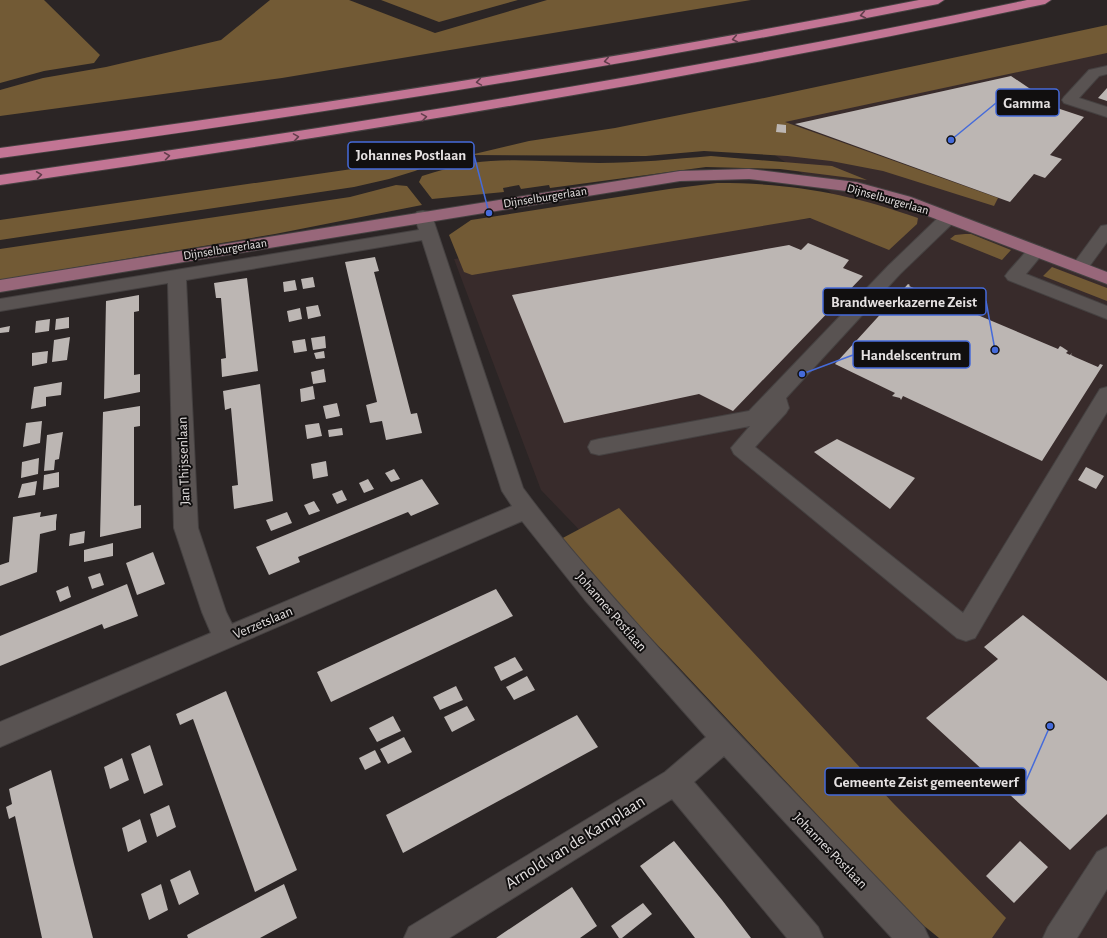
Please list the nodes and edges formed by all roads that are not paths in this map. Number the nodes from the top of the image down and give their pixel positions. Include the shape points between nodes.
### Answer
1 (938, 0) edge
2 (1045, 0) edge
3 (1107, 70) edge
4 (1107, 112) edge
5 (0, 153) edge
6 (0, 180) edge
7 (948, 218) junction
8 (426, 225) junction
9 (1107, 230) edge
10 (1036, 251) junction
11 (1080, 268) junction
12 (177, 276) junction
13 (1107, 278) edge
14 (0, 286) edge
15 (0, 305) edge
16 (1107, 313) edge
17 (1107, 394) edge
18 (775, 397) junction
19 (599, 447) dead end
20 (526, 510) junction
21 (227, 639) junction
22 (0, 735) edge
23 (724, 739) junction
24 (675, 781) junction
25 (1107, 862) edge
26 (420, 938) edge
27 (807, 938) edge
28 (913, 938) edge
29 (1059, 938) edge

1 -> 5 highway via 720,42 498,80 189,128
6 -> 2 highway via 263,143 476,109 848,42
3 - 4 street via 1094,73 1069,100
7 - 8 main road, Dijnselburgerlaan via 905,201 856,187 749,174 680,176
7 - 10 main road, Dijnselburgerlaan
7 - 18 street via 894,270
8 - 12 street, Dijnselburgerlaan
8 - 14 main road, Dijnselburgerlaan
8 - 20 street, Johannes Postlaan via 514,491
9 - 11 street
10 - 11 main road, Dijnselburgerlaan
10 - 16 street via 1014,276
11 - 13 main road, Dijnselburgerlaan
12 - 15 street, Dijnselburgerlaan
12 - 21 street, Jan Thijssenlaan via 186,528 214,612
17 - 18 street via 966,630 742,448 778,408
18 - 19 street via 756,417
20 - 21 street, Verzetslaan
20 - 23 street, Johannes Postlaan via 571,566
21 - 22 street, Verzetslaan
23 - 24 street, Arnold van de Kamplaan
23 - 28 street, Johannes Postlaan
24 - 26 street, Arnold van de Kamplaan
24 - 27 street
25 - 29 street

